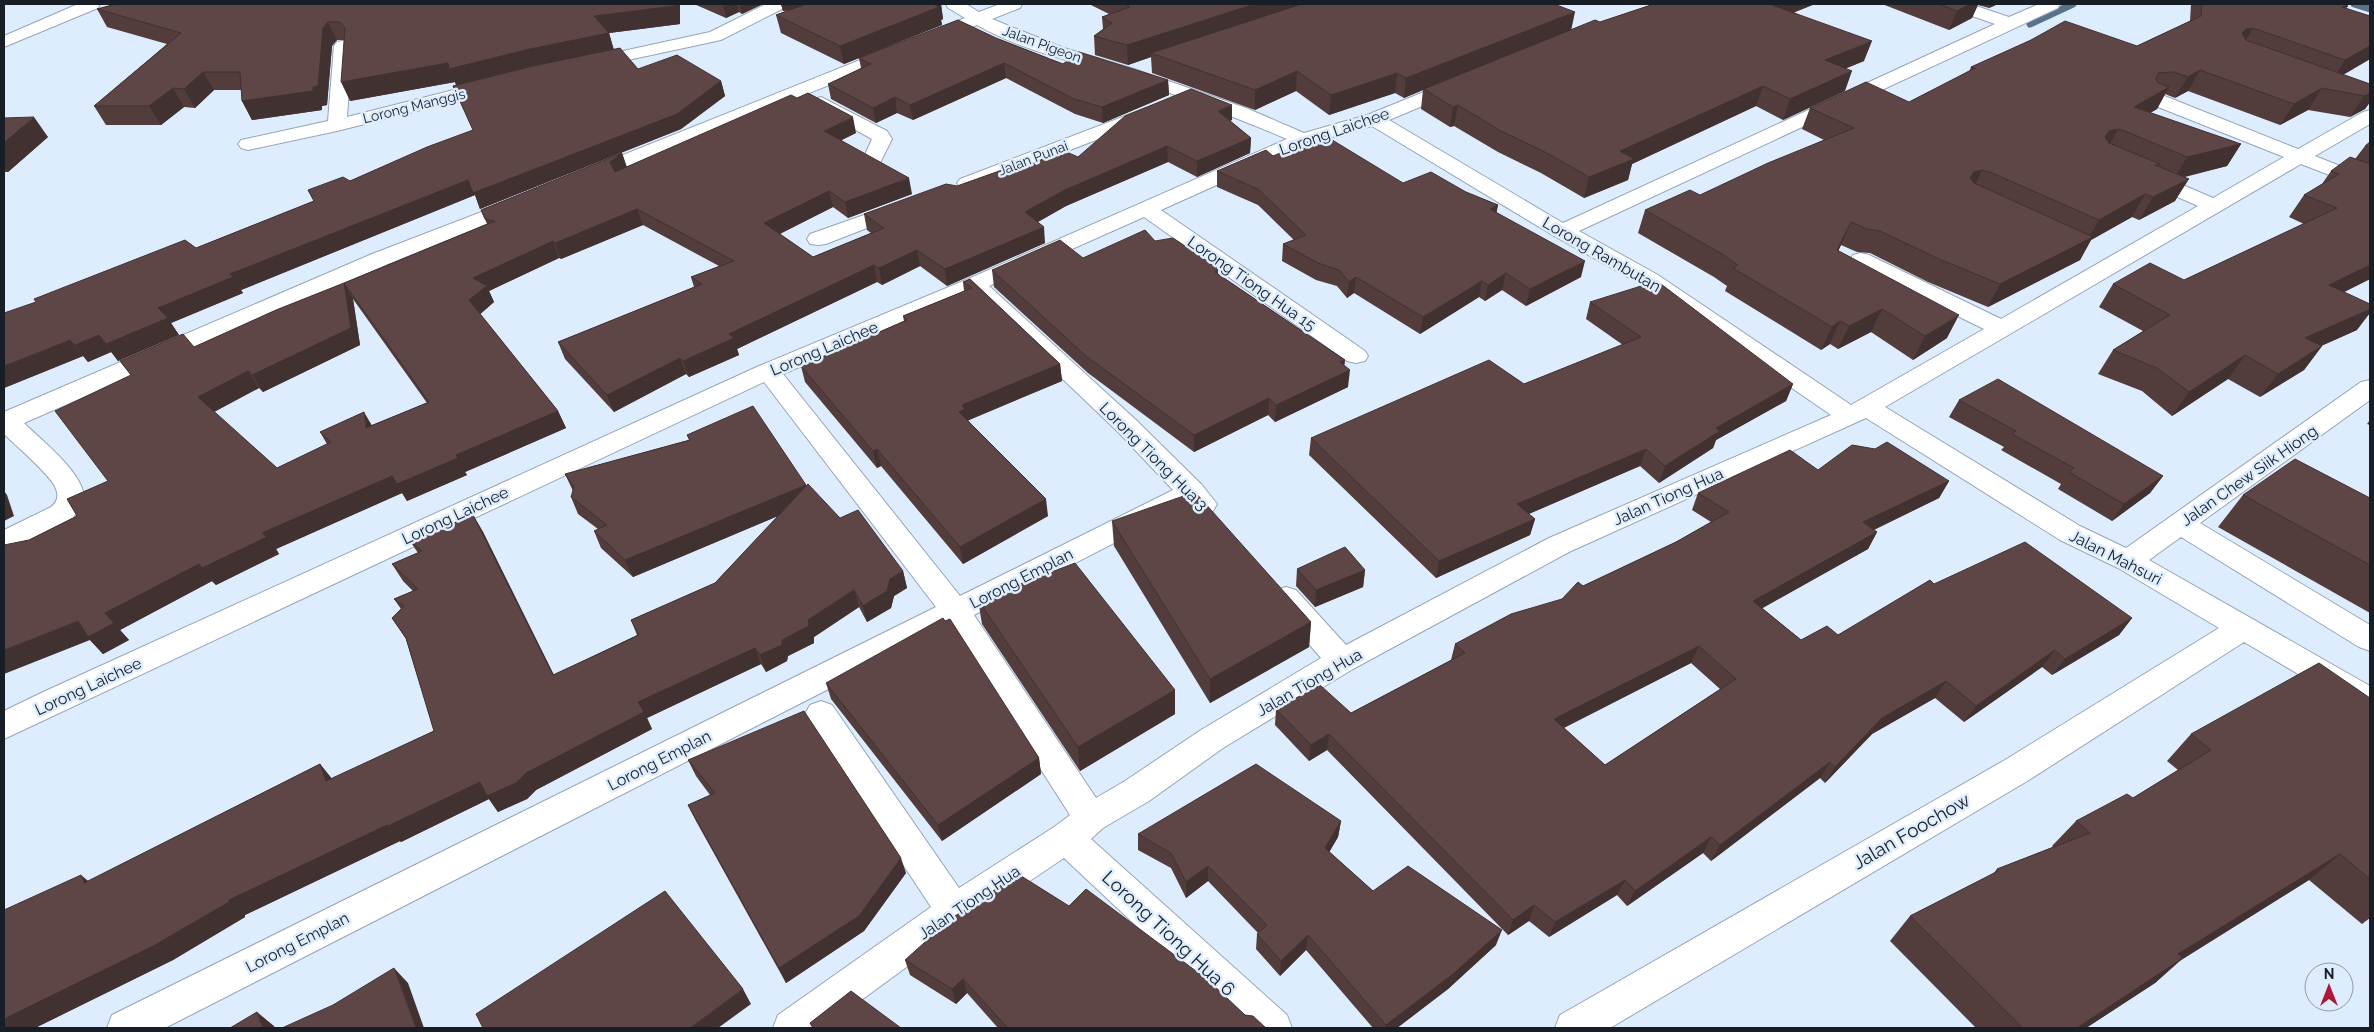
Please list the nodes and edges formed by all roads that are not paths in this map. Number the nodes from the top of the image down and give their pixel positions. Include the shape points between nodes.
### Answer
1 (67, 4) edge
2 (92, 4) edge
3 (778, 4) edge
4 (954, 4) edge
5 (1014, 4) edge
6 (1955, 4) edge
7 (2052, 4) edge
8 (979, 18) junction
9 (2009, 23) junction
10 (4, 30) edge
11 (4, 42) edge
12 (343, 46) edge
13 (1156, 64) edge
14 (575, 67) edge
15 (1128, 73) junction
16 (1475, 78) edge
17 (509, 82) edge
18 (799, 91) junction
19 (1191, 95) junction
20 (2155, 99) edge
21 (2367, 106) edge
22 (1374, 119) junction
23 (337, 125) junction
24 (1303, 139) junction
25 (248, 144) dead end
26 (2300, 157) junction
27 (873, 159) edge
28 (2132, 171) edge
29 (572, 182) edge
30 (2370, 185) edge
31 (948, 190) edge
32 (536, 197) edge
33 (920, 201) edge
34 (2215, 206) junction
35 (1147, 210) junction
36 (1562, 231) junction
37 (818, 239) dead end
38 (2085, 253) edge
39 (1861, 260) edge
40 (2112, 265) junction
41 (976, 284) junction
42 (2001, 328) junction
43 (1356, 356) dead end
44 (768, 370) junction
45 (2370, 388) edge
46 (1858, 411) junction
47 (5, 422) edge
48 (1192, 492) junction
49 (1218, 521) edge
50 (2180, 524) junction
51 (4, 542) edge
52 (2128, 561) junction
53 (1270, 580) edge
54 (955, 611) junction
55 (2244, 627) junction
56 (2370, 639) edge
57 (1342, 661) junction
58 (2370, 701) edge
59 (820, 714) dead end
60 (4, 726) edge
61 (1078, 828) junction
62 (954, 911) junction
63 (126, 1028) edge
64 (792, 1028) edge
65 (1273, 1028) edge
66 (1574, 1028) edge

1 - 10 street
2 - 11 street
3 - 14 street via 715,36
4 - 8 street, Jalan Pigeon
5 - 8 street
6 - 9 street
7 - 9 street
8 - 15 street, Jalan Pigeon via 993,27 1058,52
8 - 18 street
9 - 36 street
12 - 23 street
13 - 15 street
15 - 19 street, Jalan Pigeon
16 - 22 street, Lorong Laichee
17 - 23 street, Lorong Manggis
18 - 27 street via 880,135 881,143
18 - 29 street
19 - 24 street, Jalan Pigeon
19 - 31 street, Jalan Punai
20 - 26 street
21 - 26 street, Jalan Tiong Hua
22 - 24 street, Lorong Laichee
22 - 36 street, Lorong Rambutan
23 - 25 street, Lorong Manggis
24 - 35 street, Lorong Laichee
26 - 30 street
26 - 34 street, Jalan Tiong Hua
28 - 34 street
32 - 47 street via 380,259
33 - 37 street
34 - 40 street, Jalan Tiong Hua
35 - 41 street, Lorong Laichee
35 - 43 street, Lorong Tiong Hua 15
36 - 46 street, Lorong Rambutan via 1650,280
38 - 40 street
39 - 42 street
40 - 42 street, Jalan Tiong Hua
41 - 44 street, Lorong Laichee
41 - 48 street, Lorong Tiong Hua 3
42 - 46 street, Jalan Tiong Hua
44 - 54 street, Lorong Tiong Hua 6
44 - 60 street, Lorong Laichee
45 - 50 street, Jalan Chew Siik Hiong
46 - 52 street, Jalan Mahsuri via 2063,529
46 - 57 street, Jalan Tiong Hua via 1559,545
47 - 51 street via 63,477 72,496 68,508 61,514
48 - 49 street, Lorong Tiong Hua 3
48 - 54 street, Lorong Emplan
50 - 52 street, Jalan Chew Siik Hiong
50 - 56 street
52 - 55 street, Jalan Mahsuri
53 - 57 street
54 - 61 street, Lorong Tiong Hua 6
54 - 63 street, Lorong Emplan
55 - 58 street, Jalan Mahsuri
55 - 66 street, Jalan Foochow via 2017,770
57 - 61 street, Jalan Tiong Hua via 1212,739
59 - 62 street
61 - 62 street, Jalan Tiong Hua
61 - 65 street, Lorong Tiong Hua 6
62 - 64 street, Jalan Tiong Hua

